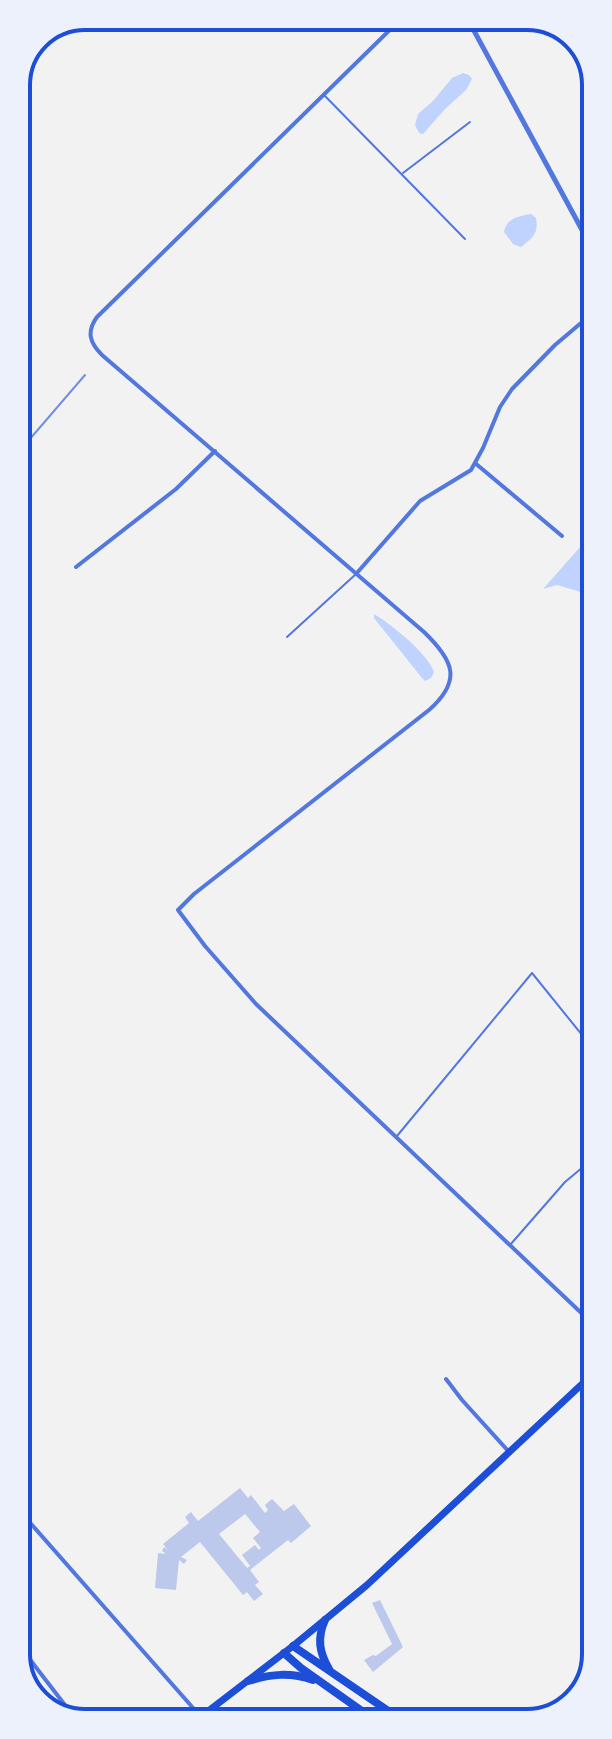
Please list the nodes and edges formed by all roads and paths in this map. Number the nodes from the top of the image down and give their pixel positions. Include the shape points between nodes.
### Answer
1 (389, 30) edge
2 (474, 30) edge
3 (323, 94) junction
4 (470, 122) dead end
5 (402, 174) junction
6 (582, 230) edge
7 (465, 239) dead end
8 (582, 322) edge
9 (215, 451) junction
10 (475, 463) junction
11 (562, 536) dead end
12 (76, 567) dead end
13 (356, 574) junction
14 (287, 637) dead end
15 (582, 1035) edge
16 (397, 1137) junction
17 (582, 1168) edge
18 (510, 1245) junction
19 (582, 1314) edge
20 (446, 1379) dead end
21 (582, 1384) edge
22 (509, 1452) junction
23 (30, 1523) edge
24 (325, 1620) junction
25 (293, 1646) junction
26 (284, 1653) junction
27 (31, 1661) edge
28 (335, 1675) junction
29 (248, 1681) junction
30 (320, 1682) junction
31 (65, 1705) edge
32 (188, 1709) edge
33 (211, 1709) edge
34 (359, 1709) edge
35 (385, 1709) edge

1 - 3 street
2 - 6 street
3 - 5 lane
3 - 9 street via 92,324 92,345
4 - 5 lane
5 - 7 lane
8 - 10 street via 512,389
9 - 12 street via 176,489
9 - 13 street
10 - 11 street
10 - 13 street via 420,501
13 - 14 lane
13 - 16 street via 438,645 450,671 449,686 429,710 178,910 256,1004
15 - 16 lane via 532,973
16 - 18 street
17 - 18 lane
18 - 19 street
20 - 22 street
21 - 22 main road
22 - 24 main road
23 - 32 street
24 - 25 main road
24 - 28 highway via 319,1645
25 - 26 main road
25 - 28 highway
26 - 29 main road
26 - 30 highway
27 - 31 street
28 - 35 highway
29 - 30 highway via 285,1674
29 - 33 main road
30 - 34 highway

